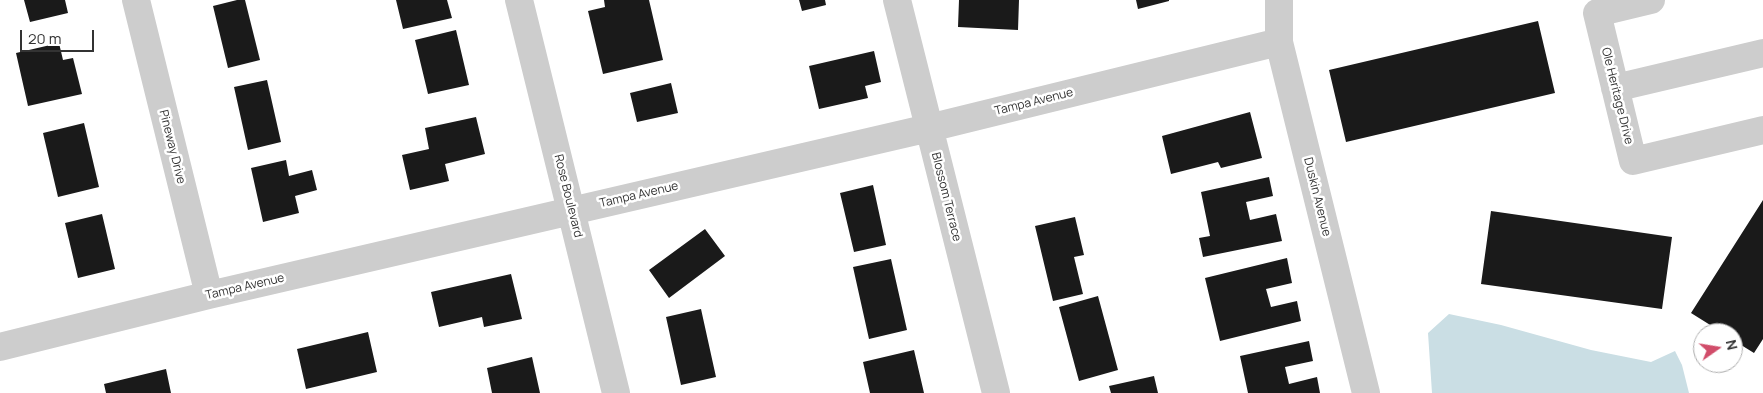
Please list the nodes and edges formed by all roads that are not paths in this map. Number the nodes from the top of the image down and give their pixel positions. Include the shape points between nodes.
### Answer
1 (136, 0) edge
2 (518, 0) edge
3 (897, 0) edge
4 (1279, 0) edge
5 (1650, 0) edge
6 (1278, 42) junction
7 (1763, 53) edge
8 (1615, 88) junction
9 (929, 128) junction
10 (1763, 130) edge
11 (571, 210) junction
12 (209, 295) junction
13 (0, 347) edge
14 (616, 393) edge
15 (996, 393) edge
16 (1366, 393) edge

1 - 12 street, Pineway Drive
2 - 11 street, Rose Boulevard
3 - 9 street, Blossom Terrace
4 - 6 street, Duskin Avenue
5 - 8 street, Ole Heritage Drive via 1597,13
6 - 9 street, Tampa Avenue
6 - 16 street, Duskin Avenue
7 - 8 street
8 - 10 street, Ole Heritage Drive via 1633,162
9 - 11 street, Tampa Avenue
9 - 15 street, Blossom Terrace
11 - 12 street, Tampa Avenue
11 - 14 street, Rose Boulevard
12 - 13 street, Tampa Avenue

